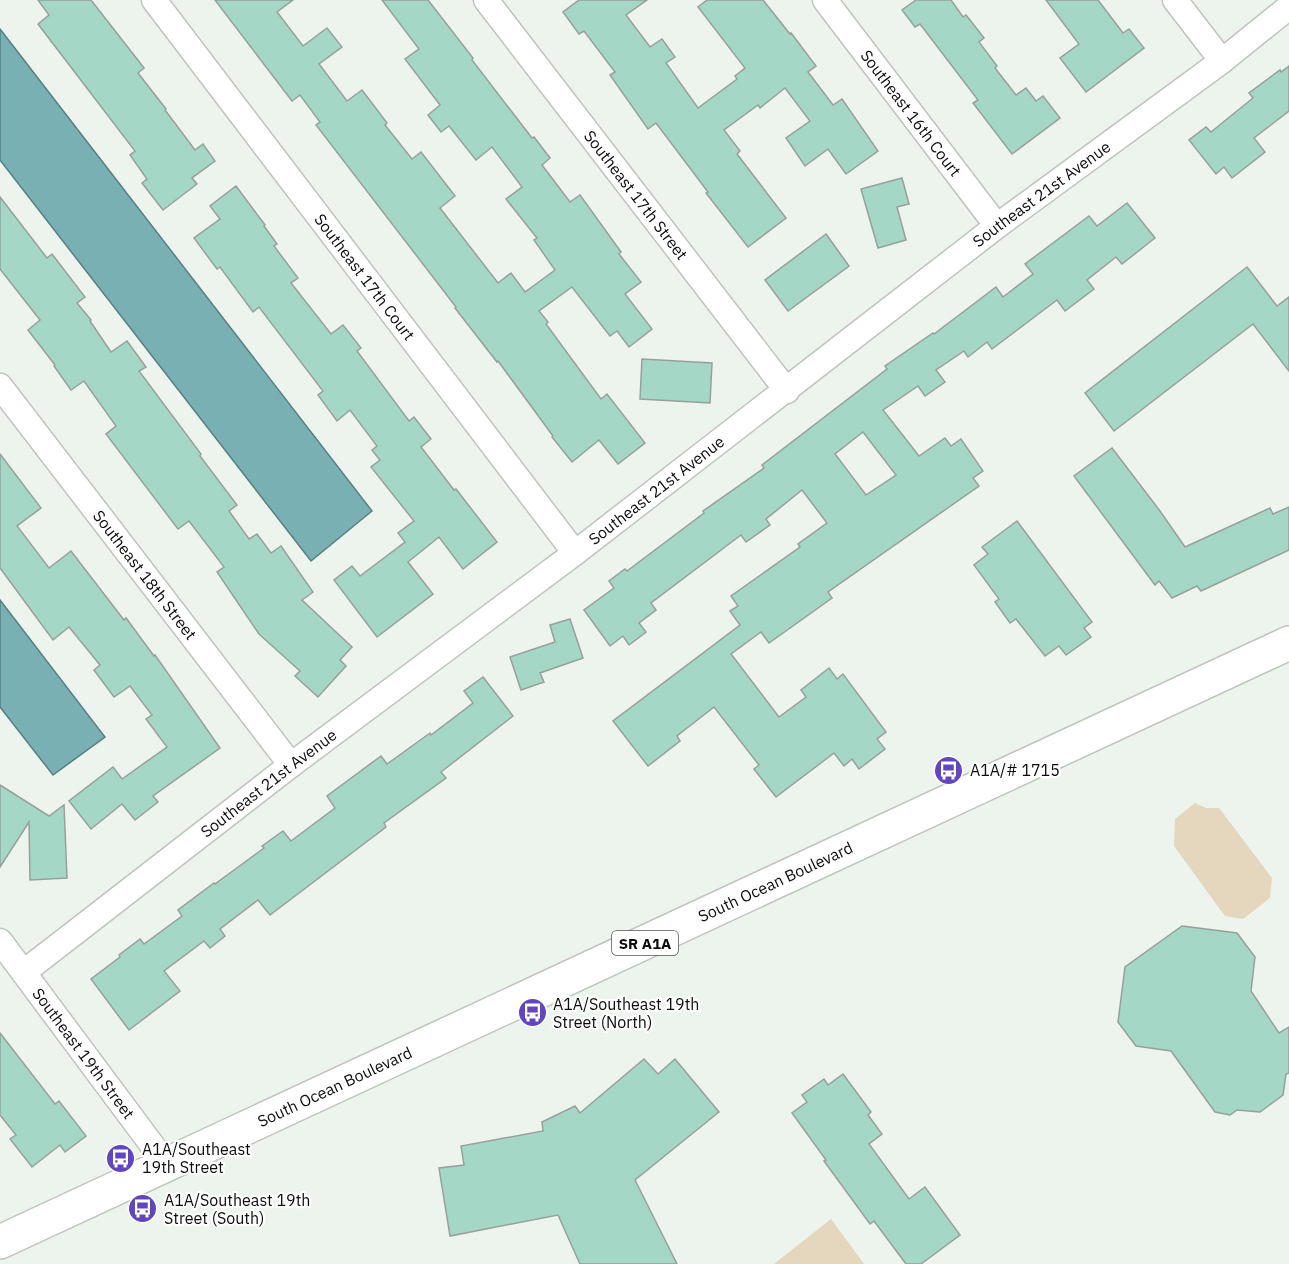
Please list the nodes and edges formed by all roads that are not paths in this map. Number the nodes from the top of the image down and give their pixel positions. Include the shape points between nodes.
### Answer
1 (154, 0) edge
2 (486, 0) edge
3 (825, 0) edge
4 (1175, 0) edge
5 (1289, 7) edge
6 (1222, 61) junction
7 (997, 226) junction
8 (0, 386) edge
9 (787, 390) junction
10 (575, 553) junction
11 (1289, 643) edge
12 (291, 765) junction
13 (0, 941) edge
14 (24, 972) junction
15 (167, 1165) junction
16 (0, 1242) edge

1 - 10 street, Southeast 17th Court
2 - 9 street, Southeast 17th Street
3 - 7 street, Southeast 16th Court
4 - 6 street
5 - 6 street, Southeast 21st Avenue
6 - 7 street, Southeast 21st Avenue
7 - 9 street, Southeast 21st Avenue
8 - 12 street, Southeast 18th Street
9 - 10 street, Southeast 21st Avenue
10 - 12 street, Southeast 21st Avenue
11 - 15 main road, South Ocean Boulevard / SR A1A
12 - 14 street, Southeast 21st Avenue
13 - 14 street, Southeast 19th Street
14 - 15 street, Southeast 19th Street
15 - 16 main road, South Ocean Boulevard / SR A1A

